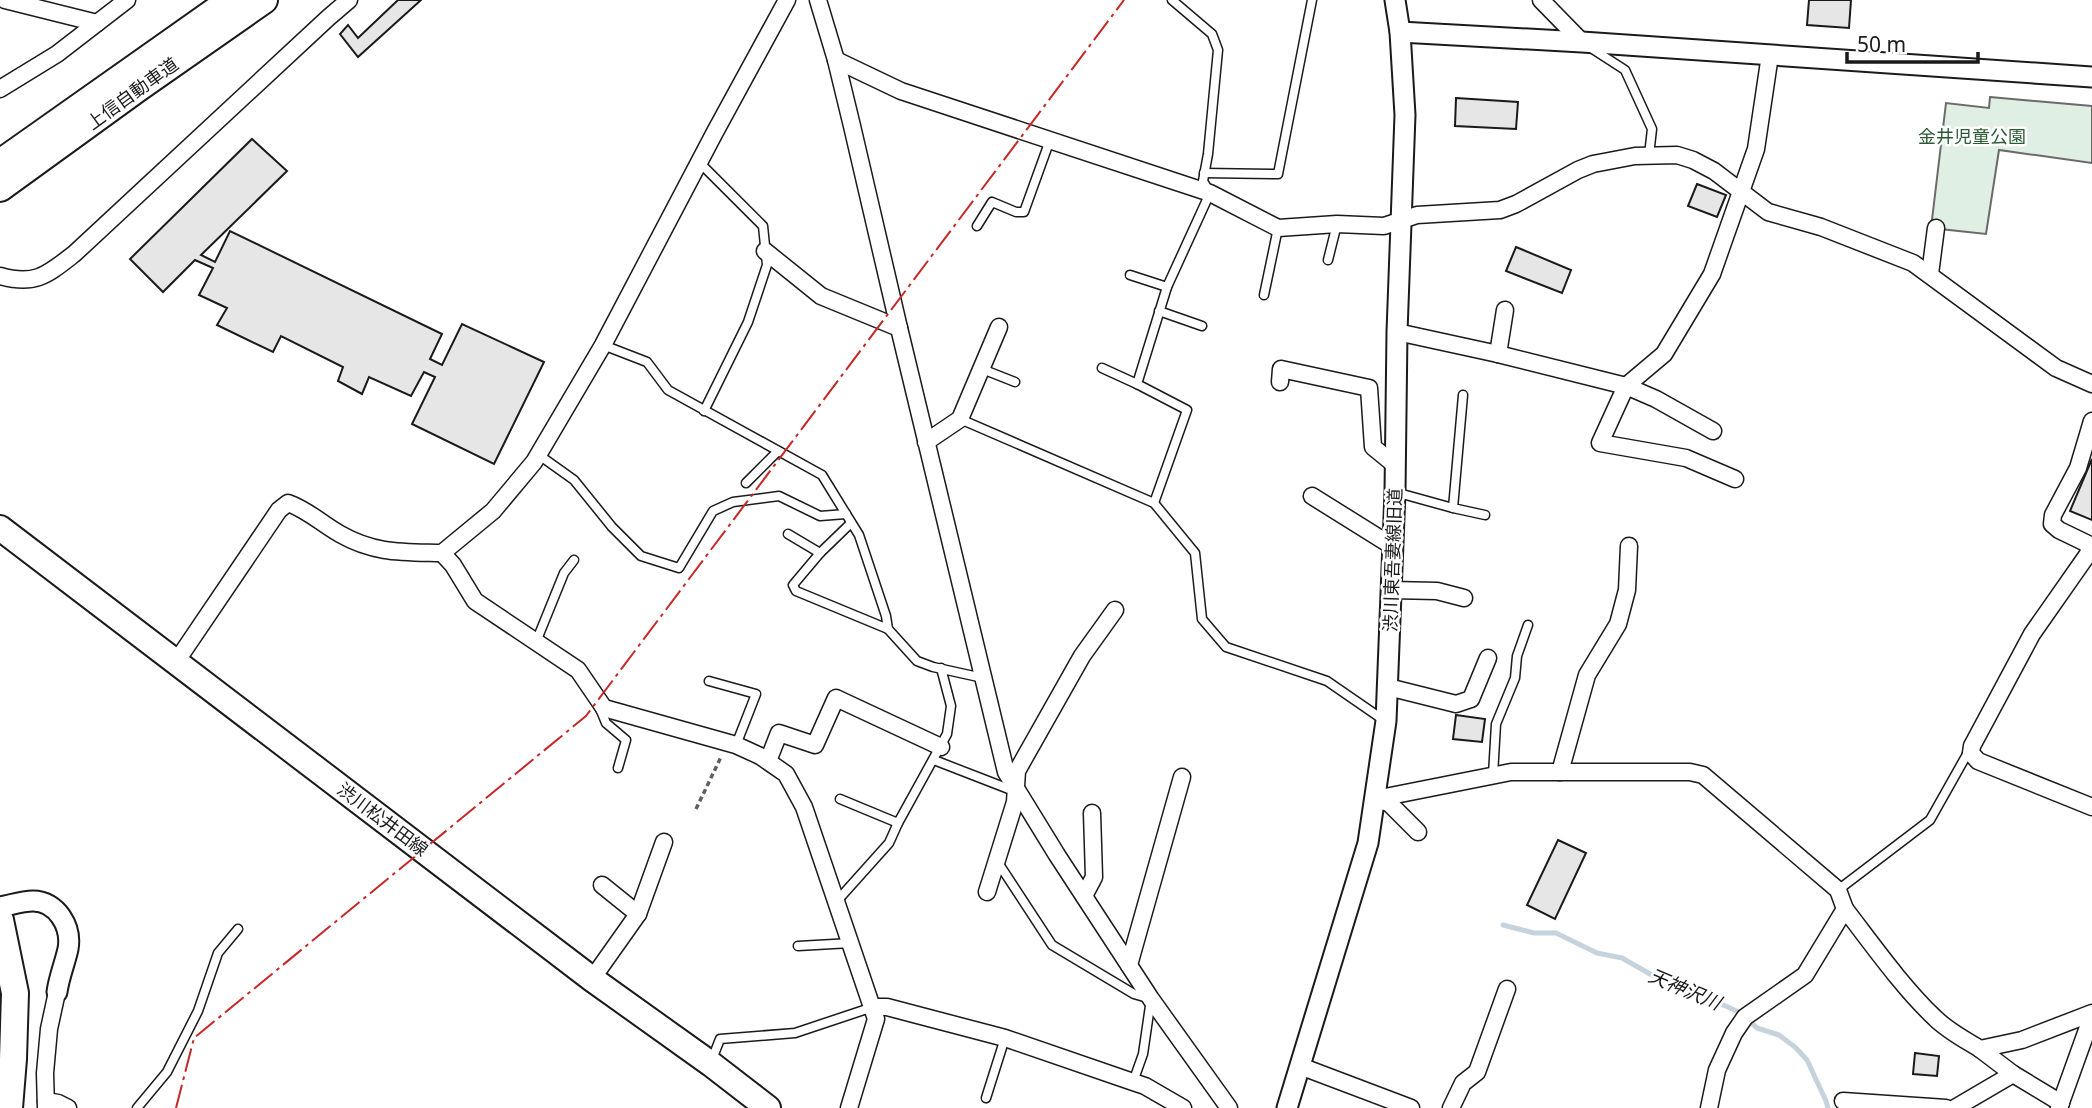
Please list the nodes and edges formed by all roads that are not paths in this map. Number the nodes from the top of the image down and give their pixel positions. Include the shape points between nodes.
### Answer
1 (5, 0) edge
2 (127, 0) edge
3 (231, 0) edge
4 (264, 0) edge
5 (349, 0) edge
6 (787, 0) edge
7 (818, 0) edge
8 (1172, 0) edge
9 (1312, 0) edge
10 (1395, 0) edge
11 (1541, 0) edge
12 (97, 23) junction
13 (1400, 32) junction
14 (1582, 42) junction
15 (1770, 55) junction
16 (836, 60) junction
17 (2092, 77) edge
18 (0, 89) edge
19 (1050, 140) junction
20 (1650, 155) junction
21 (699, 162) junction
22 (0, 163) edge
23 (1204, 173) junction
24 (0, 188) edge
25 (1742, 193) junction
26 (1210, 194) junction
27 (1402, 218) junction
28 (1337, 224) junction
29 (977, 226) dead end
30 (1278, 228) junction
31 (1937, 228) dead end
32 (765, 251) junction
33 (1328, 260) dead end
34 (1930, 274) junction
35 (1129, 275) dead end
36 (0, 276) edge
37 (1167, 287) junction
38 (1264, 295) dead end
39 (1505, 310) dead end
40 (1159, 311) junction
41 (1202, 326) dead end
42 (999, 327) dead end
43 (899, 328) junction
44 (1397, 332) junction
45 (603, 345) junction
46 (1498, 354) junction
47 (1102, 368) dead end
48 (982, 369) junction
49 (1015, 382) dead end
50 (1279, 382) dead end
51 (1137, 384) junction
52 (2092, 384) edge
53 (1626, 386) junction
54 (1463, 394) dead end
55 (704, 411) junction
56 (960, 419) junction
57 (2092, 421) edge
58 (1713, 431) dead end
59 (926, 442) junction
60 (778, 451) junction
61 (539, 455) junction
62 (1395, 466) junction
63 (1735, 479) dead end
64 (746, 483) dead end
65 (1395, 492) junction
66 (1312, 496) dead end
67 (1154, 503) junction
68 (1453, 508) junction
69 (846, 514) junction
70 (1485, 515) dead end
71 (851, 523) junction
72 (0, 528) edge
73 (788, 534) dead end
74 (1392, 546) junction
75 (1629, 546) dead end
76 (820, 553) junction
77 (442, 554) junction
78 (574, 560) dead end
79 (1391, 590) junction
80 (1464, 598) dead end
81 (1115, 610) dead end
82 (1528, 625) dead end
83 (888, 629) junction
84 (536, 642) junction
85 (1488, 657) dead end
86 (176, 662) junction
87 (941, 668) junction
88 (983, 678) junction
89 (709, 681) dead end
90 (1388, 687) junction
91 (592, 691) junction
92 (1386, 721) junction
93 (732, 744) junction
94 (1972, 746) junction
95 (937, 753) junction
96 (768, 761) junction
97 (618, 768) dead end
98 (1560, 772) junction
99 (1493, 775) junction
100 (1182, 777) dead end
101 (1017, 792) junction
102 (840, 799) dead end
103 (1375, 799) junction
104 (2092, 807) edge
105 (1092, 813) dead end
106 (898, 823) junction
107 (1418, 832) dead end
108 (664, 842) dead end
109 (997, 861) junction
110 (602, 885) dead end
111 (1838, 890) junction
112 (987, 892) dead end
113 (1084, 896) junction
114 (836, 901) junction
115 (0, 906) edge
116 (1845, 909) junction
117 (638, 914) junction
118 (0, 919) edge
119 (238, 929) dead end
120 (851, 943) junction
121 (798, 946) dead end
122 (1129, 965) junction
123 (592, 979) junction
124 (1507, 989) dead end
125 (57, 992) joint
126 (1151, 999) junction
127 (873, 1007) junction
128 (2092, 1015) edge
129 (1006, 1038) junction
130 (1980, 1049) junction
131 (711, 1064) junction
132 (1300, 1066) junction
133 (2013, 1074) junction
134 (1133, 1082) junction
135 (986, 1098) dead end
136 (1843, 1101) dead end
137 (46, 1105) edge
138 (2060, 1106) edge
139 (9, 1108) edge
140 (68, 1108) edge
141 (137, 1108) edge
142 (768, 1108) edge
143 (849, 1108) edge
144 (1183, 1108) edge
145 (1229, 1108) edge
146 (1287, 1108) edge
147 (1410, 1108) edge
148 (1451, 1108) edge
149 (1709, 1108) edge
150 (1946, 1108) edge
151 (1955, 1108) edge

1 - 12 street
2 - 12 street
3 - 22 highway, 上信自動車道
4 - 24 highway, 上信自動車道
5 - 36 street via 74,254 30,281
6 - 21 street
7 - 16 street
8 - 23 lane via 1212,34 1218,50
9 - 23 lane via 1278,174
10 - 13 street, 渋川東吾妻線旧道
11 - 14 street
12 - 18 street
13 - 14 street
13 - 27 street, 渋川東吾妻線旧道 via 1405,115
14 - 15 street
14 - 20 lane via 1625,70 1652,129
15 - 17 street
15 - 25 street via 1756,149
16 - 19 street via 901,91
16 - 43 street
19 - 26 street
19 - 29 lane via 1024,212 992,202
20 - 25 street via 1693,160
20 - 27 street via 1593,164 1500,210
21 - 32 lane via 763,226
21 - 45 street
23 - 26 lane
25 - 34 street via 1768,212 1884,251
25 - 53 street via 1712,274 1678,331 1664,354
26 - 30 street
26 - 37 lane
27 - 28 street via 1384,226
27 - 44 street, 渋川東吾妻線旧道
28 - 30 street
28 - 33 lane
30 - 38 lane
31 - 34 street
32 - 43 street via 821,296
32 - 55 lane via 767,265 748,323
34 - 52 street via 2056,368
35 - 37 lane
37 - 40 lane
39 - 46 street
40 - 41 lane
40 - 51 lane
42 - 48 street
43 - 59 street
44 - 46 street
44 - 62 street, 渋川東吾妻線旧道
45 - 55 lane via 647,362 668,390
45 - 61 street
46 - 53 street
47 - 51 lane
48 - 49 lane
48 - 56 street
50 - 62 street via 1281,369 1369,388 1373,447
51 - 67 lane via 1187,410
53 - 58 street
53 - 63 street via 1600,443 1686,458
54 - 68 lane
55 - 60 lane
56 - 59 street
56 - 67 lane
57 - 94 street via 2078,468 2052,524 2090,545 2088,554 2032,634
59 - 88 street
60 - 64 lane
60 - 69 lane via 822,475
61 - 69 lane via 574,480 641,556 679,568 713,511 733,502 779,496 820,516
61 - 77 street via 492,511
62 - 65 street, 渋川東吾妻線旧道
65 - 68 lane
65 - 74 street, 渋川東吾妻線旧道
66 - 74 street
67 - 92 lane via 1195,554 1202,619 1226,647 1327,681
68 - 70 lane
69 - 71 lane
71 - 76 lane
71 - 83 lane via 859,535
72 - 86 main road, 渋川松井田線
73 - 76 lane
74 - 79 street, 渋川東吾妻線旧道
75 - 98 street via 1627,590 1618,624 1587,675
76 - 83 lane via 793,584 796,591
77 - 84 street via 475,601
77 - 86 street via 370,548 288,503
78 - 84 lane
79 - 80 street via 1437,591
79 - 90 street, 渋川東吾妻線旧道
81 - 101 street via 1082,656 1017,771
82 - 99 lane via 1515,678 1496,724
83 - 87 lane via 917,661
84 - 91 street via 578,670
85 - 90 street via 1471,699 1456,704
86 - 123 main road, 渋川松井田線
87 - 88 lane
87 - 95 lane via 951,706 947,734
88 - 101 street via 1006,772
89 - 93 lane via 756,694
90 - 92 street, 渋川東吾妻線旧道
91 - 93 street via 604,708
91 - 97 lane via 606,723 626,740
92 - 103 street, 渋川東吾妻線旧道
93 - 96 street
94 - 104 street via 1971,753 1978,761
94 - 111 lane via 1930,820
95 - 96 street via 836,698 815,745 779,733
95 - 101 lane
95 - 106 lane
96 - 114 street via 786,774 804,807
98 - 99 street
98 - 111 street via 1703,775
99 - 103 street
100 - 122 street
101 - 109 street
101 - 113 street
102 - 106 lane
103 - 107 street via 1389,803
103 - 132 street, 渋川東吾妻線旧道 via 1368,843
105 - 113 street via 1094,877
106 - 114 lane via 889,843
108 - 117 street
109 - 112 street
109 - 126 lane via 1052,945 1134,994
110 - 117 street
111 - 116 street
113 - 122 street
114 - 120 street
115 - 125 street via 45,903 65,923 68,947
116 - 130 street via 1935,1018
116 - 149 street via 1805,975 1742,1021 1717,1070
117 - 123 street
118 - 139 highway via 15,993
119 - 141 lane via 218,953 198,1011 167,1072
120 - 121 lane
120 - 127 street
122 - 126 street
123 - 131 main road, 渋川松井田線
124 - 148 street via 1477,1072 1464,1083
125 - 137 street via 49,1029
126 - 134 lane via 1143,1054
126 - 145 street
127 - 129 street
127 - 131 lane via 795,1033 720,1039
127 - 143 street via 876,1018
128 - 130 street via 2022,1040
128 - 138 street
129 - 134 street
129 - 135 lane
130 - 133 street
131 - 142 main road, 渋川松井田線
132 - 146 street, 渋川東吾妻線旧道
132 - 147 street
133 - 138 street
133 - 151 street
134 - 144 street
136 - 150 street
137 - 140 street via 58,1103

